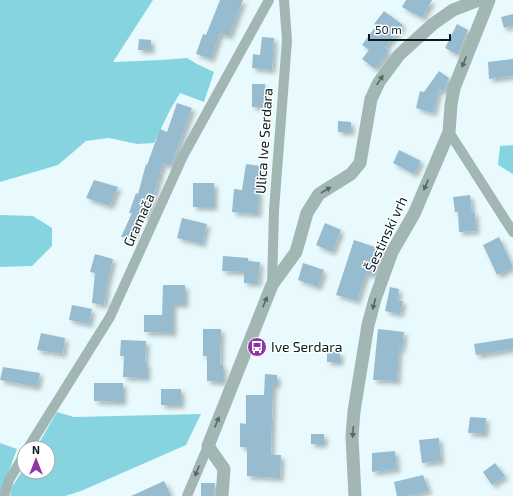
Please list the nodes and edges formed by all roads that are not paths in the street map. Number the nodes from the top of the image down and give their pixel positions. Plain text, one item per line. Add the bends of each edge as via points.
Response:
1 (269, 0) edge
2 (284, 0) edge
3 (479, 0) edge
4 (489, 0) edge
5 (449, 132) junction
6 (513, 232) edge
7 (272, 285) junction
8 (33, 440) edge
9 (208, 446) junction
10 (16, 468) edge
11 (4, 496) edge
12 (187, 496) edge
13 (222, 496) edge
14 (355, 496) edge

1 - 8 street, Gramača via 183,156 110,317
2 - 7 street, Ulica Ive Serdara via 287,40 274,210
7 -> 3 street, Ulica Ive Serdara via 296,252 307,212 319,194 351,174 360,163 370,99 387,70 399,55 433,24 453,10
4 -> 5 street, Šestinski vrh via 454,88
5 - 6 street
5 -> 14 street, Šestinski vrh via 414,214 392,252 368,325 354,411 352,444
9 -> 7 street, Ulica Ive Serdara
9 -> 12 street, Ulica Ive Serdara
9 - 13 street via 224,468
10 - 11 street

